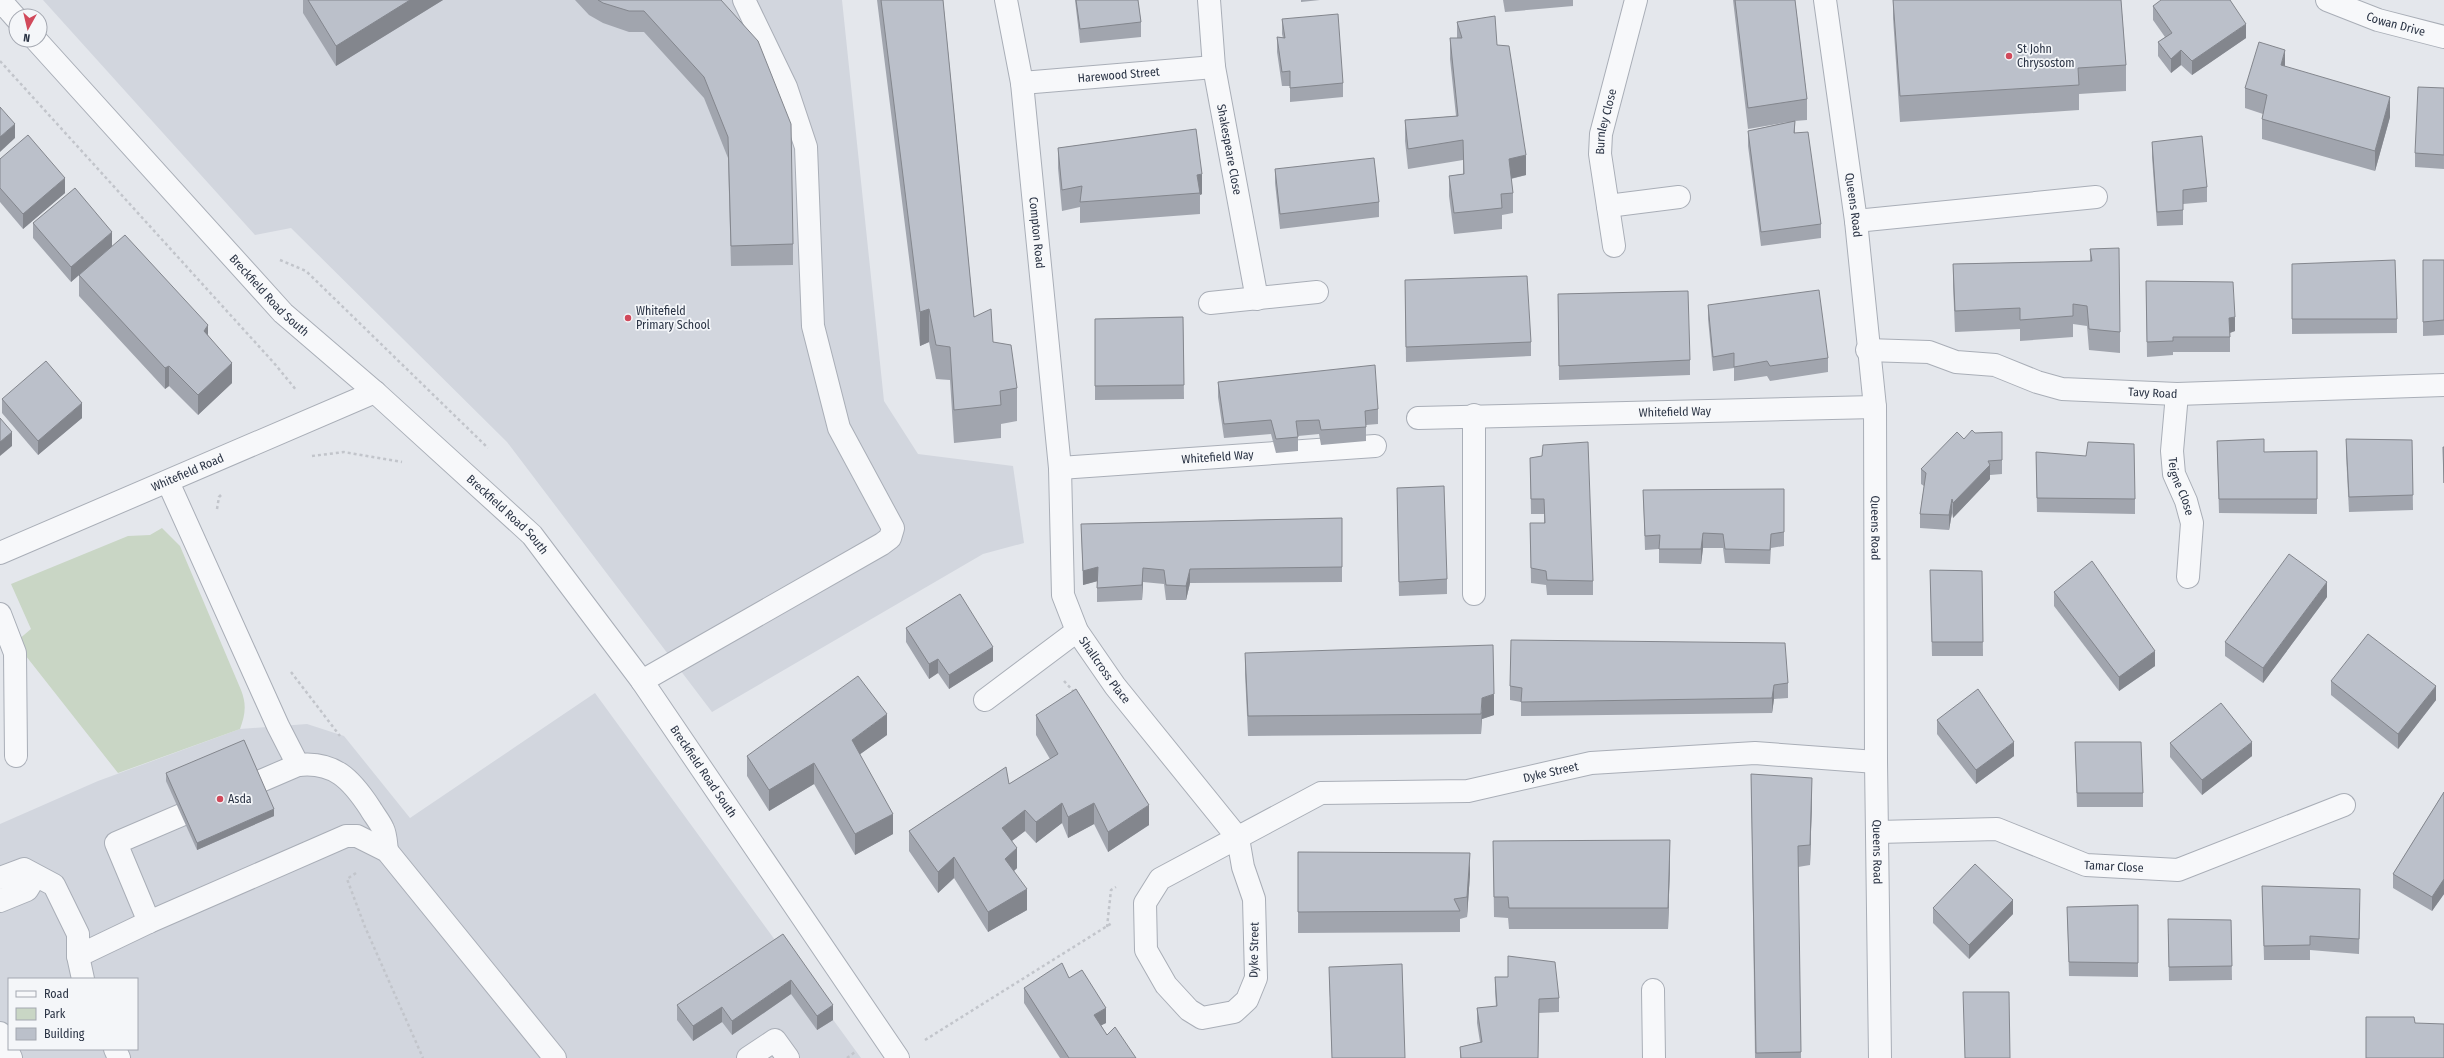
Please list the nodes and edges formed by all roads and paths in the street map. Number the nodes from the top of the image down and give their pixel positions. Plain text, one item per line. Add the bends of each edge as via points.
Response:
1 (0, 0) edge
2 (744, 0) edge
3 (1006, 0) edge
4 (1209, 0) edge
5 (1636, 0) edge
6 (1825, 0) edge
7 (2327, 0) edge
8 (8, 9) edge
9 (2444, 37) edge
10 (43, 48) edge
11 (0, 60) edge
12 (1214, 67) junction
13 (1022, 83) junction
14 (1679, 197) dead end
15 (2096, 197) dead end
16 (1608, 206) junction
17 (1856, 221) junction
18 (1614, 246) dead end
19 (1317, 292) dead end
20 (1257, 298) junction
21 (1210, 303) dead end
22 (1868, 350) junction
23 (2444, 386) edge
24 (375, 392) junction
25 (2177, 394) junction
26 (298, 395) dead end
27 (1875, 407) junction
28 (1474, 415) junction
29 (1418, 418) dead end
30 (1375, 446) dead end
31 (305, 457) dead end
32 (409, 466) dead end
33 (1060, 468) junction
34 (168, 482) junction
35 (226, 493) dead end
36 (219, 496) dead end
37 (0, 553) edge
38 (2188, 577) dead end
39 (1474, 594) dead end
40 (0, 614) edge
41 (1077, 631) junction
42 (1059, 676) dead end
43 (642, 681) junction
44 (1080, 699) edge
45 (985, 700) dead end
46 (16, 756) dead end
47 (1876, 762) junction
48 (298, 765) junction
49 (2344, 805) dead end
50 (1878, 832) junction
51 (1238, 838) junction
52 (387, 851) junction
53 (35, 877) junction
54 (0, 878) edge
55 (1118, 885) dead end
56 (0, 901) edge
57 (1145, 903) junction
58 (149, 922) junction
59 (1107, 927) junction
60 (78, 956) junction
61 (83, 978) edge
62 (1653, 990) dead end
63 (0, 1033) edge
64 (861, 1048) dead end
65 (11, 1058) edge
66 (555, 1058) edge
67 (748, 1058) edge
68 (788, 1058) edge
69 (847, 1058) edge
70 (898, 1058) edge
71 (1654, 1058) edge
72 (1880, 1058) edge

1 - 8 street
2 - 43 street via 786,87 806,147 813,326 838,428 893,528 890,538 877,548
3 - 13 street, Compton Road
4 - 12 street, Shakespeare Close
5 - 16 street, Burnley Close via 1601,134 1600,154
6 - 17 street, Queens Road
7 - 9 street, Cowan Drive via 2378,20
10 - 24 street, Breckfield Road South via 283,313
11 - 26 path via 274,362
12 - 13 street, Harewood Street
12 - 20 street, Shakespeare Close
13 - 33 street, Compton Road
14 - 16 street
15 - 17 street
16 - 18 street, Burnley Close
17 - 22 street, Queens Road
19 - 20 street
20 - 21 street
22 - 25 street, Tavy Road via 1929,352 1956,362 1994,365 2062,389
22 - 27 street, Queens Road
23 - 25 street, Tavy Road
24 - 34 street, Whitefield Road
24 - 43 street, Breckfield Road South via 532,534
25 - 38 street, Teigne Close via 2172,451 2174,474 2192,523
27 - 28 street, Whitefield Way
27 - 47 street, Queens Road
28 - 29 street, Whitefield Way
28 - 39 street
30 - 33 street, Whitefield Way
31 - 32 path via 344,452 403,462
33 - 41 street, Shallcross Place via 1063,595
34 - 37 street, Whitefield Road
34 - 48 street
35 - 36 path
40 - 46 street via 15,653
41 - 45 street
41 - 51 street, Shallcross Place via 1115,686
42 - 44 path
43 - 70 street, Breckfield Road South
47 - 50 street, Queens Road
47 - 51 street, Dyke Street via 1755,753 1591,763 1468,791 1321,793
48 - 52 street via 324,766 349,780 383,829
48 - 58 street via 116,843
49 - 50 street, Tamar Close via 2178,870 2086,865 1997,829
50 - 72 street, Queens Road
51 - 57 street, Dyke Street via 1160,879
51 - 57 street, Dyke Street via 1243,867 1254,899 1256,978 1247,1000 1234,1012 1202,1018 1189,1010 1166,985 1146,950
52 - 58 street via 357,836 346,836
52 - 66 street
53 - 54 street via 24,869
53 - 56 street via 27,890
53 - 60 street via 50,881 54,885 78,934
55 - 59 path via 1112,890
57 - 59 path
58 - 60 street
59 - 70 path
60 - 61 street
62 - 71 street
63 - 65 street
64 - 69 path
67 - 68 street via 775,1040

